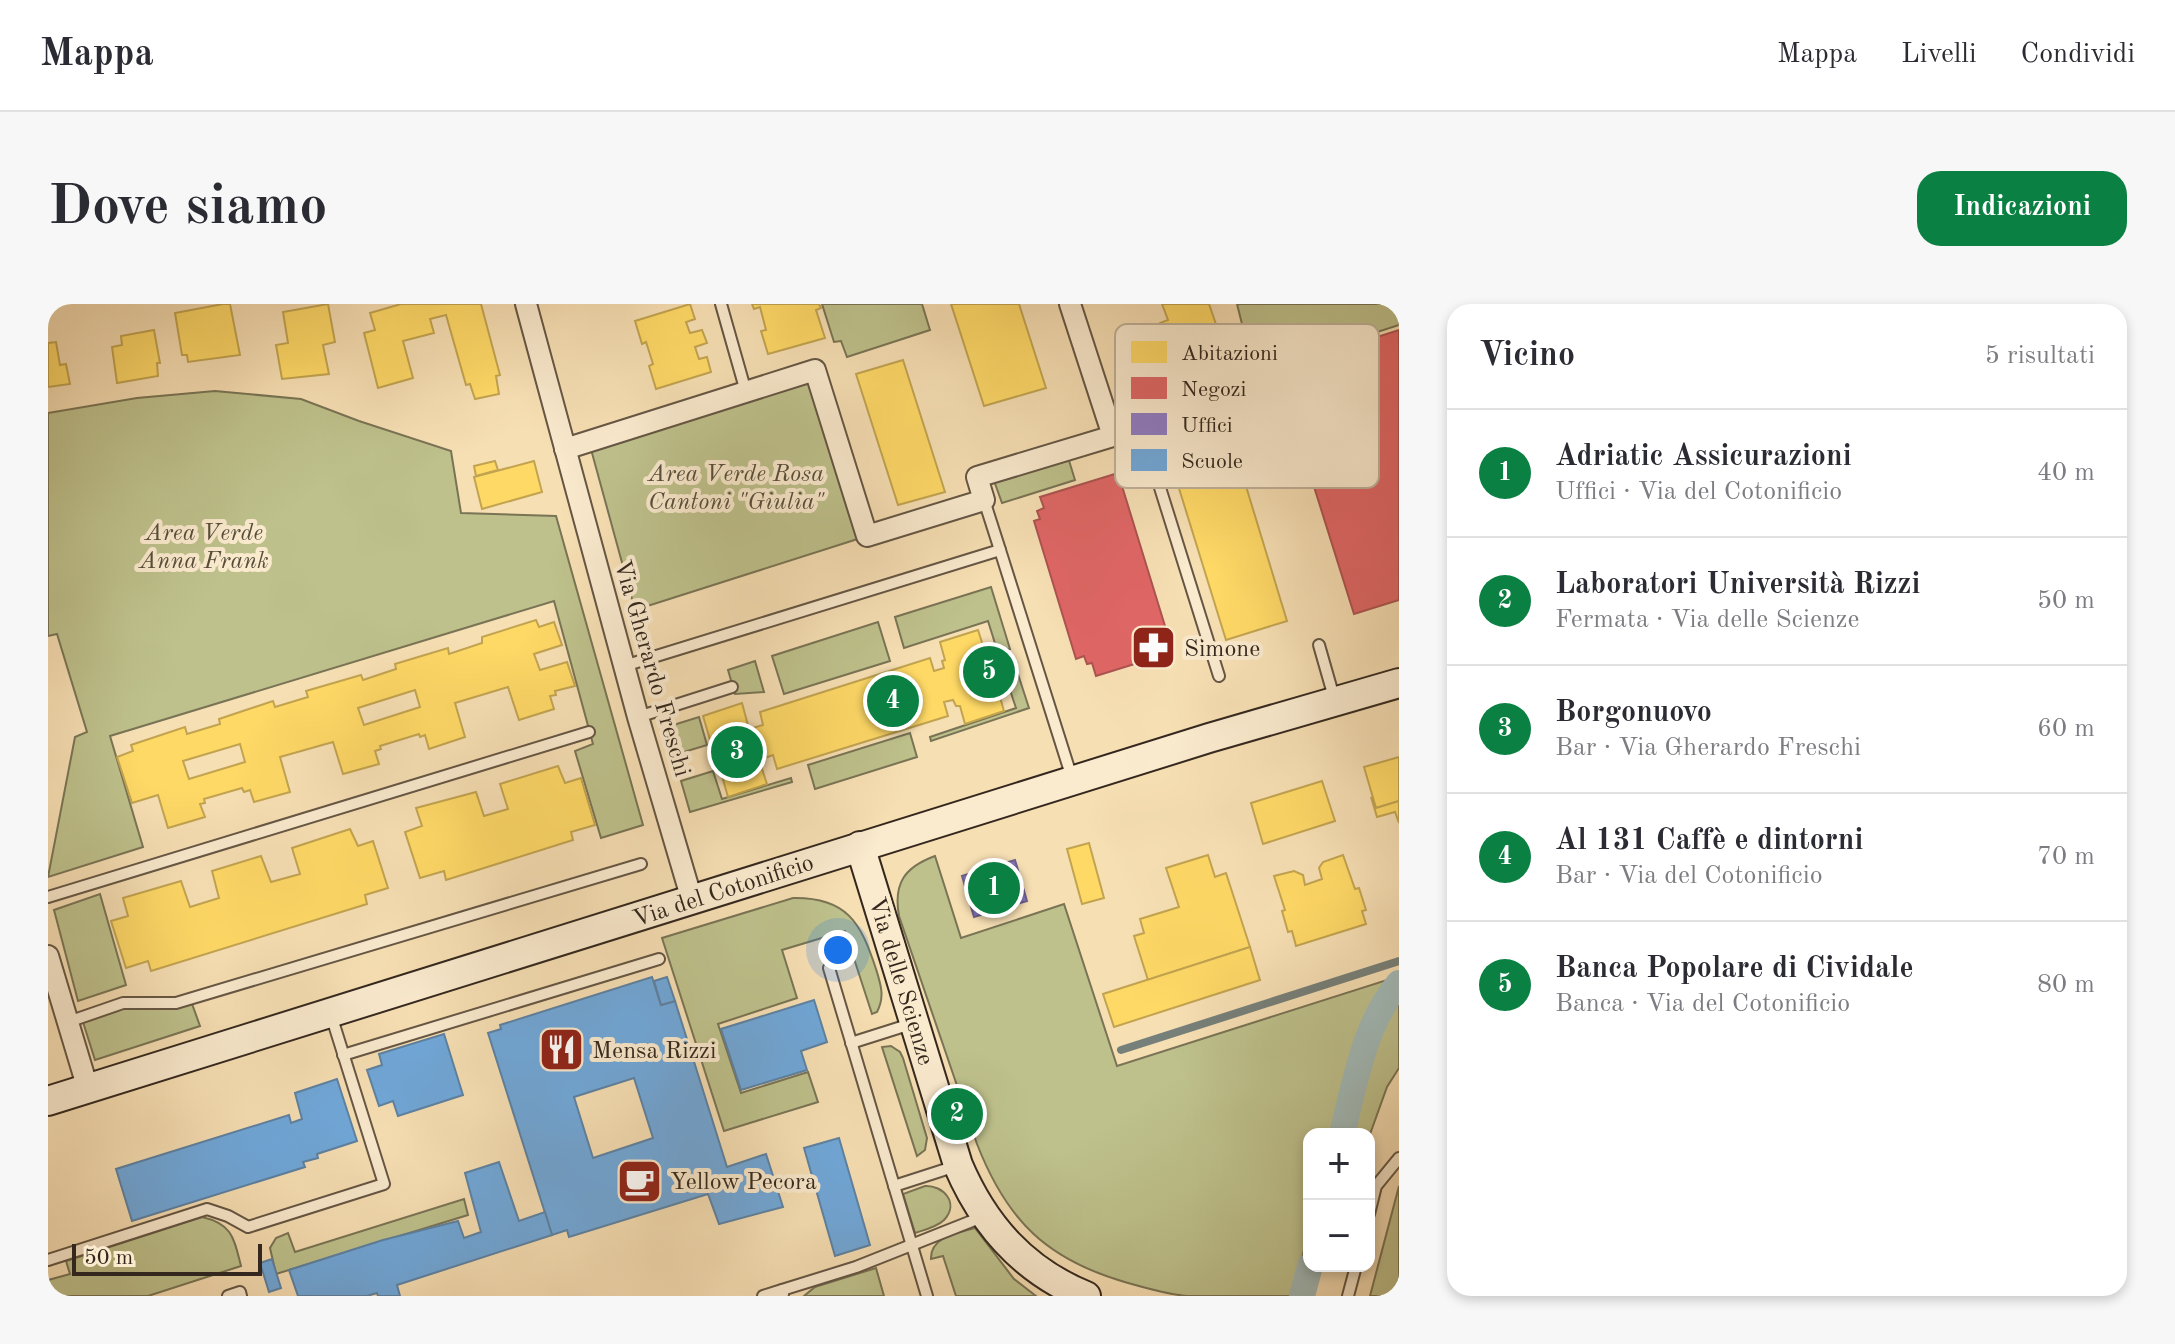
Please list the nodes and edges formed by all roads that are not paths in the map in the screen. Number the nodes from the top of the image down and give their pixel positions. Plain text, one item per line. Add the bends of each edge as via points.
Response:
1 (526, 304) edge
2 (721, 304) edge
3 (1070, 304) edge
4 (746, 392) junction
5 (1113, 436) joint
6 (565, 449) junction
7 (1160, 488) edge
8 (984, 500) junction
9 (1000, 550) junction
10 (1319, 645) dead end
11 (624, 666) junction
12 (1219, 676) dead end
13 (1399, 683) edge
14 (732, 687) dead end
15 (1336, 702) junction
16 (638, 717) junction
17 (589, 732) dead end
18 (1073, 780) junction
19 (860, 846) junction
20 (641, 864) dead end
21 (48, 897) edge
22 (692, 900) junction
23 (48, 956) edge
24 (659, 959) dead end
25 (829, 968) dead end
26 (330, 1013) junction
27 (915, 1023) junction
28 (58, 1024) edge
29 (851, 1043) junction
30 (343, 1055) junction
31 (88, 1089) junction
32 (48, 1101) edge
33 (1399, 1158) edge
34 (958, 1165) junction
35 (894, 1186) junction
36 (1372, 1200) edge
37 (984, 1216) junction
38 (912, 1246) junction
39 (48, 1260) edge
40 (1354, 1272) edge
41 (783, 1293) edge
42 (228, 1296) edge
43 (241, 1296) edge
44 (763, 1296) edge
45 (927, 1296) edge
46 (1086, 1296) edge
47 (1348, 1296) edge

1 - 6 street, Via Gherardo Freschi
2 - 4 lane
3 - 5 street
4 - 6 street
4 - 8 street via 815,370 867,536
5 - 8 street via 977,477
6 - 11 street, Via Gherardo Freschi
7 - 12 lane
8 - 9 lane
9 - 11 lane
9 - 18 lane
10 - 15 lane
11 - 16 street, Via Gherardo Freschi
13 - 15 main road, Via del Cotonificio
14 - 16 lane
15 - 18 main road, Via del Cotonificio
16 - 22 street, Via Gherardo Freschi
17 - 21 lane
18 - 19 main road, Via del Cotonificio
19 - 22 main road, Via del Cotonificio
19 - 27 main road, Via delle Scienze
20 - 28 lane via 176,1003 123,1003
22 - 26 main road, Via del Cotonificio
23 - 28 street
24 - 30 lane
25 - 29 lane
26 - 30 lane
26 - 31 main road, Via del Cotonificio
27 - 29 lane
27 - 34 main road, Via delle Scienze
28 - 31 street
29 - 35 lane
30 - 39 lane via 384,1184 248,1227 207,1209
31 - 32 main road, Via del Cotonificio
33 - 36 lane via 1376,1186
34 - 35 lane
34 - 37 main road, Via delle Scienze
35 - 38 lane
37 - 38 lane
37 - 46 main road, Via delle Scienze via 1029,1262
38 - 41 lane
38 - 45 lane
40 - 47 lane
41 - 44 lane
42 - 43 lane

